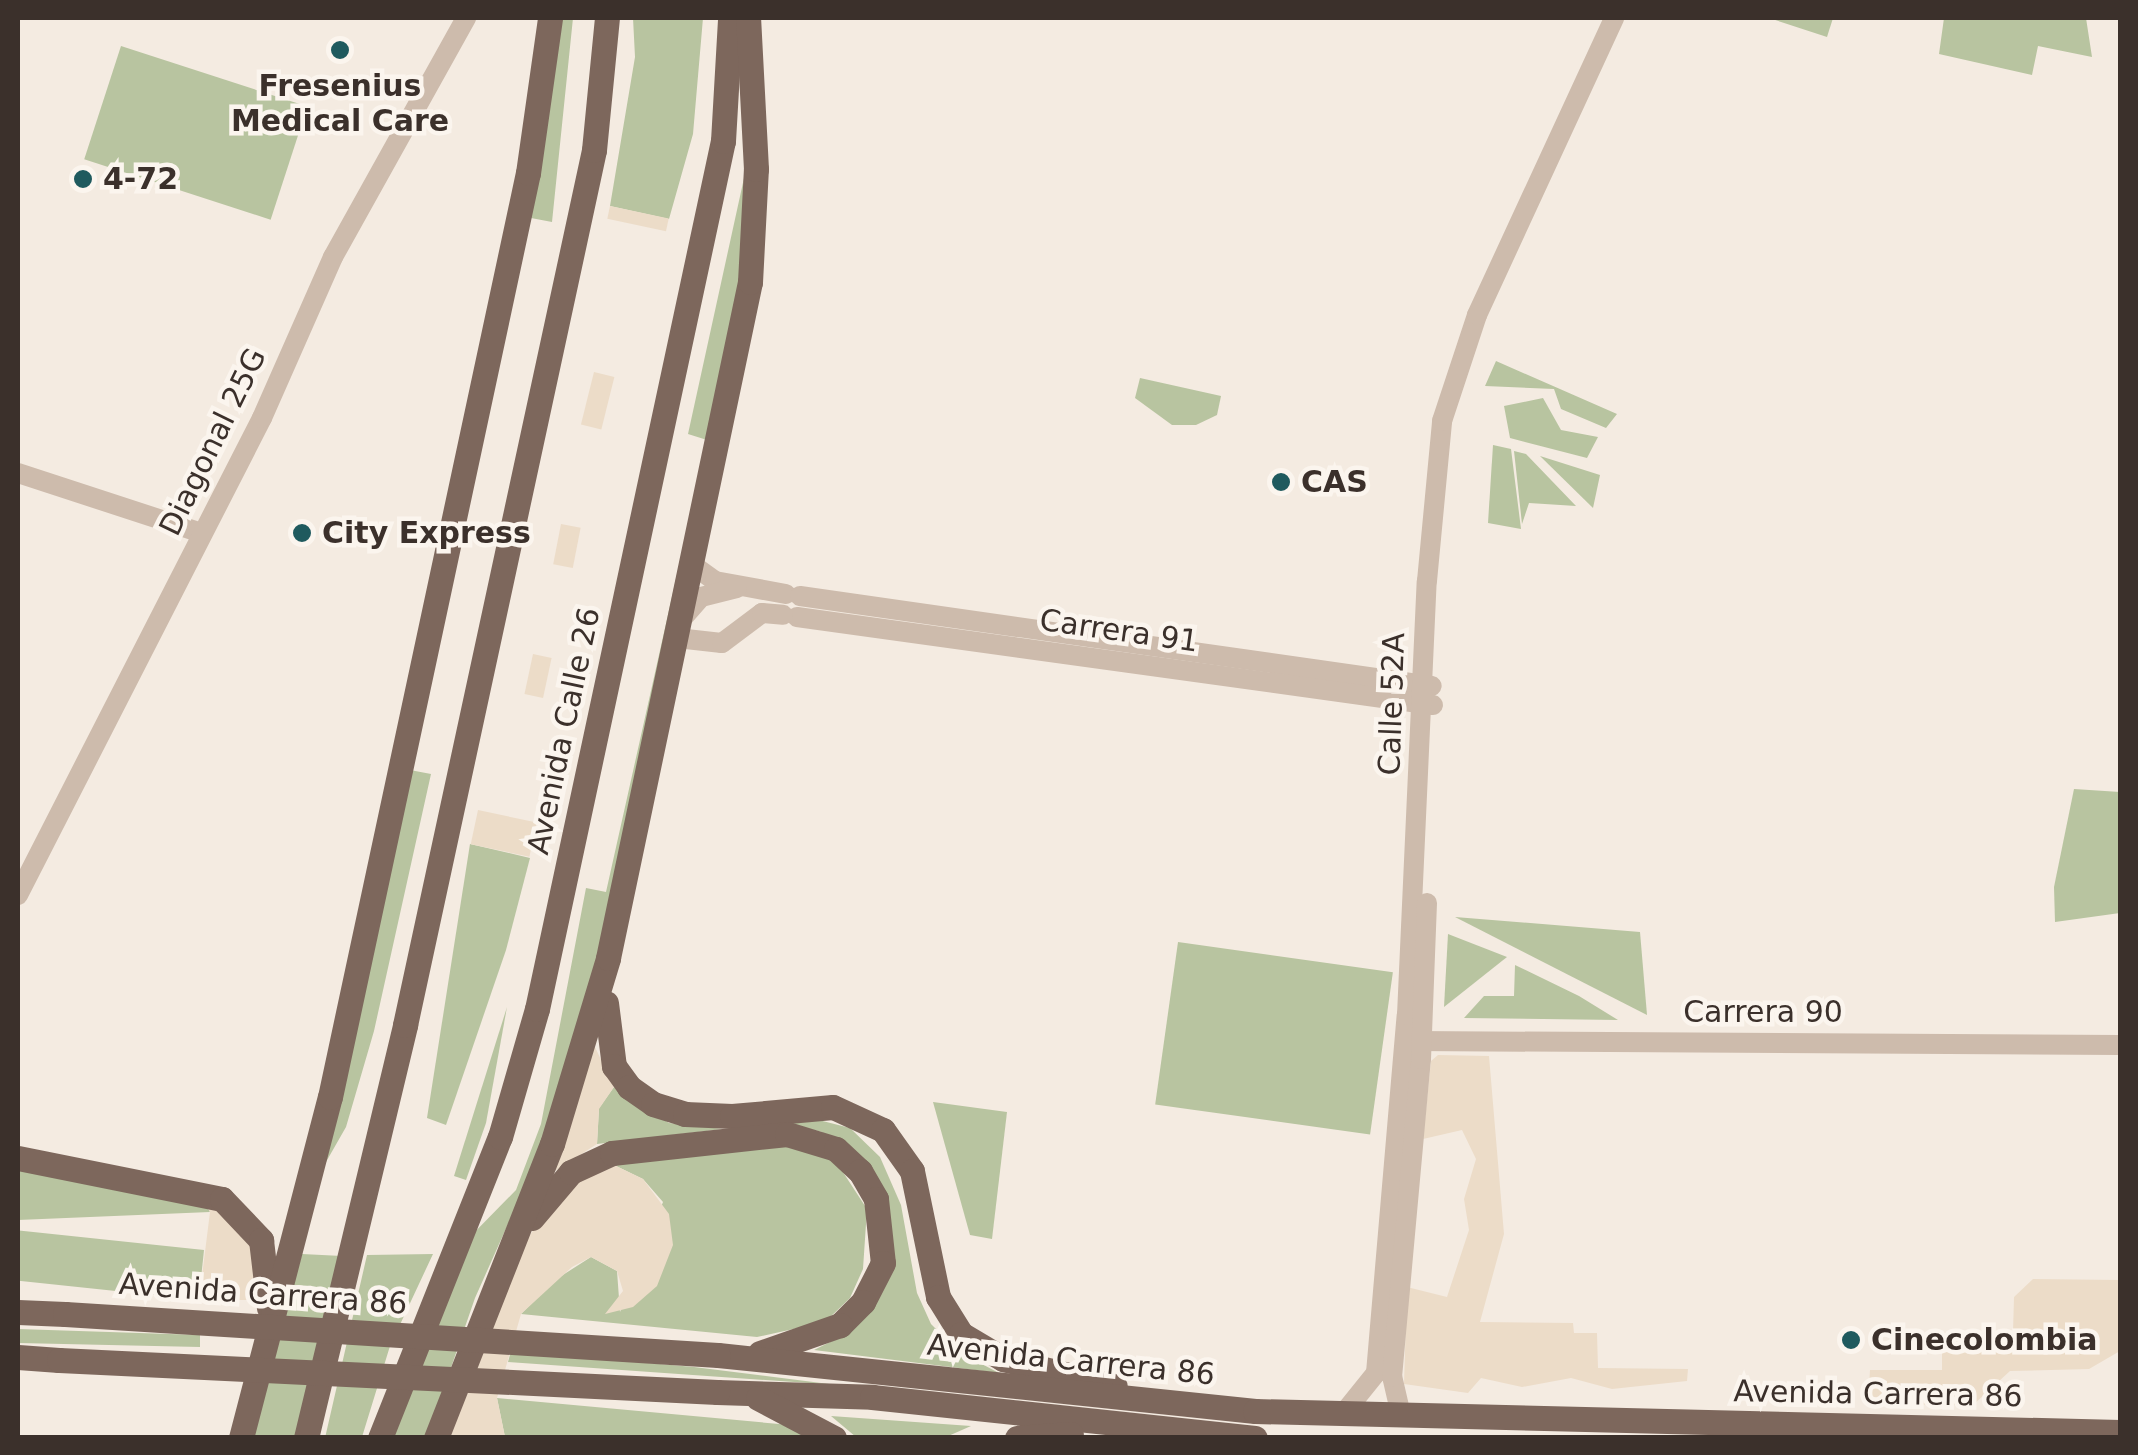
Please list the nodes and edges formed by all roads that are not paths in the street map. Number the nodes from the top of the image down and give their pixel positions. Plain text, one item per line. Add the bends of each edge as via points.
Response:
1 (466, 18) edge
2 (550, 18) edge
3 (607, 18) edge
4 (730, 18) edge
5 (748, 18) edge
6 (1614, 18) edge
7 (1623, 18) edge
8 (18, 473) edge
9 (202, 533) junction
10 (693, 565) junction
11 (740, 587) junction
12 (784, 593) junction
13 (780, 615) junction
14 (679, 629) junction
15 (1428, 695) junction
16 (18, 895) edge
17 (608, 958) junction
18 (1413, 1040) junction
19 (2120, 1045) edge
20 (18, 1158) edge
21 (489, 1291) junction
22 (18, 1312) edge
23 (266, 1348) junction
24 (728, 1356) junction
25 (18, 1357) edge
26 (749, 1394) junction
27 (1198, 1407) junction
28 (1342, 1414) junction
29 (1401, 1415) junction
30 (1139, 1430) junction
31 (439, 1431) edge
32 (2120, 1432) edge
33 (242, 1438) edge
34 (306, 1438) edge
35 (380, 1438) edge
36 (834, 1438) edge
37 (1017, 1438) edge
38 (1255, 1438) edge

1 - 9 street, Diagonal 25G via 334,257
2 - 23 main road via 528,173 312,1178
3 - 34 main road via 594,150 404,1026
4 - 35 main road, Avenida Calle 26 via 724,141 537,1009 500,1137
5 - 10 main road via 756,228 738,356
6 - 15 street, Calle 52A via 1478,315 1442,420
7 - 15 street, Calle 52A via 1458,396 1444,466
8 - 9 street
9 - 16 street, Diagonal 25G
10 - 11 street, Carrera 91 via 710,579
10 - 14 main road
11 - 12 street, Carrera 91
11 - 14 street, Carrera 91 via 701,597
12 - 13 street
12 - 15 street, Carrera 91
13 - 14 street via 722,643
13 - 15 street, Carrera 91
14 - 17 main road
15 - 18 street, Calle 52A
17 - 21 main road via 552,1144
17 - 27 main road via 610,1054 639,1096 685,1114 832,1107 861,1116 905,1156 938,1297 971,1343 1003,1359
18 - 19 street, Carrera 90
18 - 28 street, Calle 52A via 1376,1373
18 - 29 street, Calle 52A via 1392,1377
20 - 23 main road via 195,1189 238,1211 260,1240 268,1266
21 - 24 main road via 548,1193 584,1164 650,1148 787,1134 836,1148 860,1171 882,1219 883,1263 863,1302 840,1324
21 - 31 main road
22 - 24 main road, Avenida Carrera 86, bridge
23 - 33 main road
24 - 27 main road, Avenida Carrera 86
25 - 26 main road, Avenida Carrera 86, bridge
26 - 30 main road, Avenida Carrera 86 via 872,1397
26 - 36 main road
27 - 28 main road, Avenida Carrera 86
28 - 29 main road, Avenida Carrera 86
29 - 32 main road, Avenida Carrera 86
30 - 37 main road
30 - 38 main road, Avenida Carrera 86

